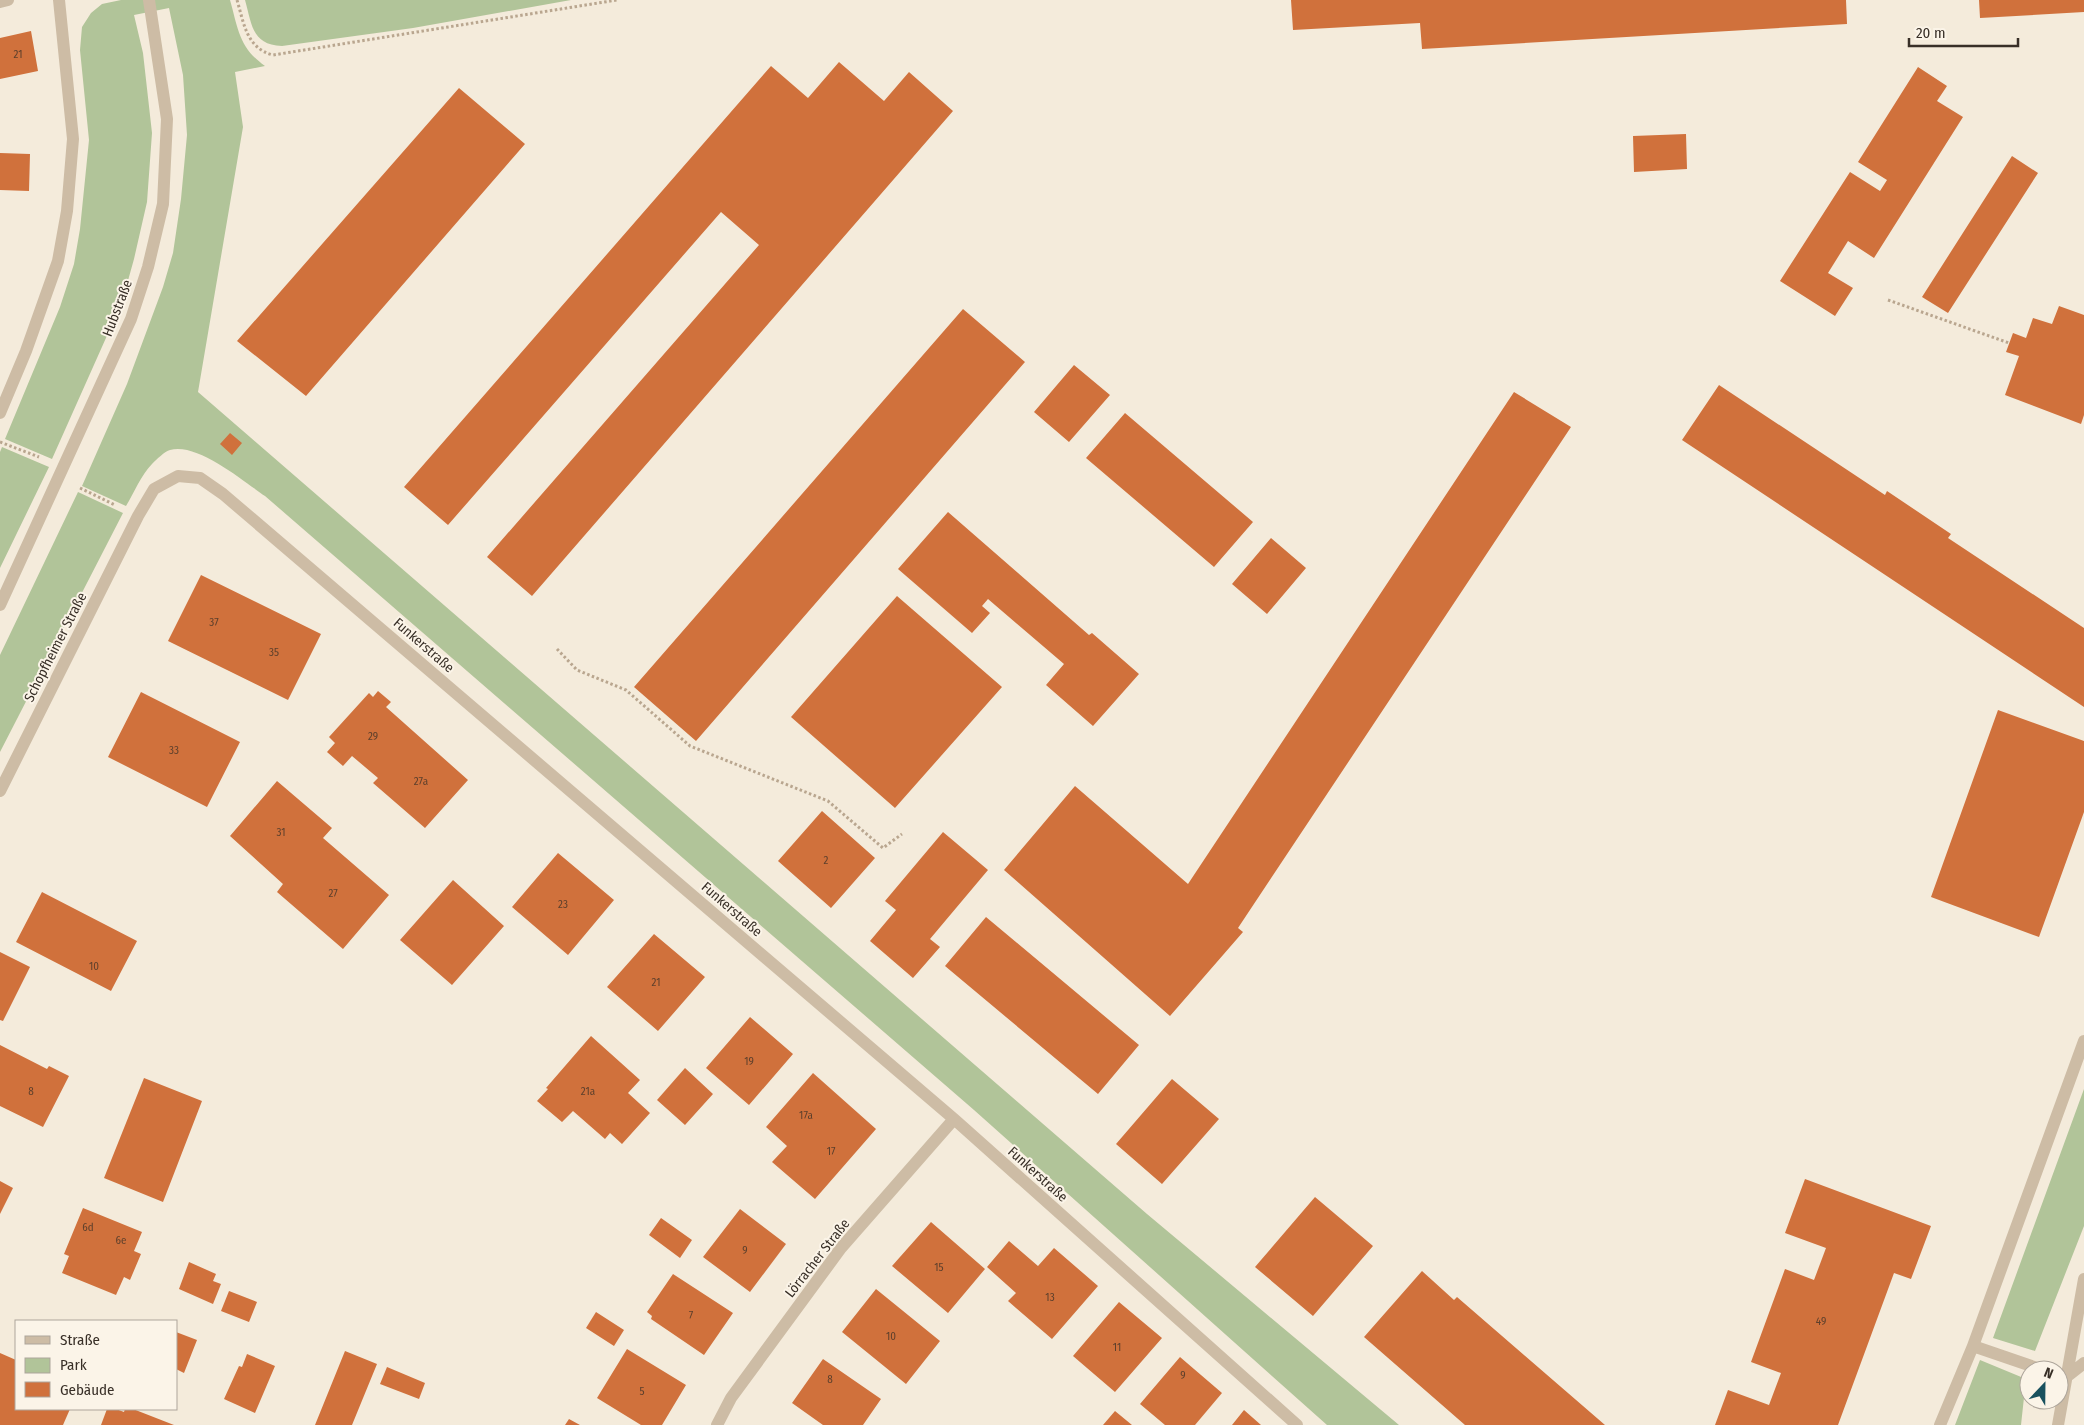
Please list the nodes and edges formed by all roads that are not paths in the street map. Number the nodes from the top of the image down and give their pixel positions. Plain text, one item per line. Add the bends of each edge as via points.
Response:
1 (8, 0) edge
2 (59, 0) edge
3 (149, 0) edge
4 (0, 2) edge
5 (0, 413) edge
6 (138, 516) joint
7 (0, 605) edge
8 (0, 791) edge
9 (2084, 1041) edge
10 (954, 1120) junction
11 (2084, 1279) edge
12 (1973, 1346) junction
13 (2066, 1360) edge
14 (2019, 1362) edge
15 (2084, 1364) edge
16 (2069, 1373) edge
17 (2059, 1410) edge
18 (717, 1425) edge
19 (1297, 1425) edge
20 (1940, 1425) edge
21 (2058, 1425) edge

1 - 4 street
2 - 5 street via 73,139 67,211 58,261
3 - 7 street, Hubstraße via 167,119 163,204 148,267 131,319
6 - 8 street, Schopfheimer Straße
6 - 10 street, Funkerstraße via 154,489 178,476 200,478 223,494
9 - 12 street
10 - 18 street, Lörracher Straße via 841,1248 731,1398
10 - 19 street, Funkerstraße
11 - 13 street
12 - 14 street
12 - 20 street
15 - 16 street
17 - 21 street

